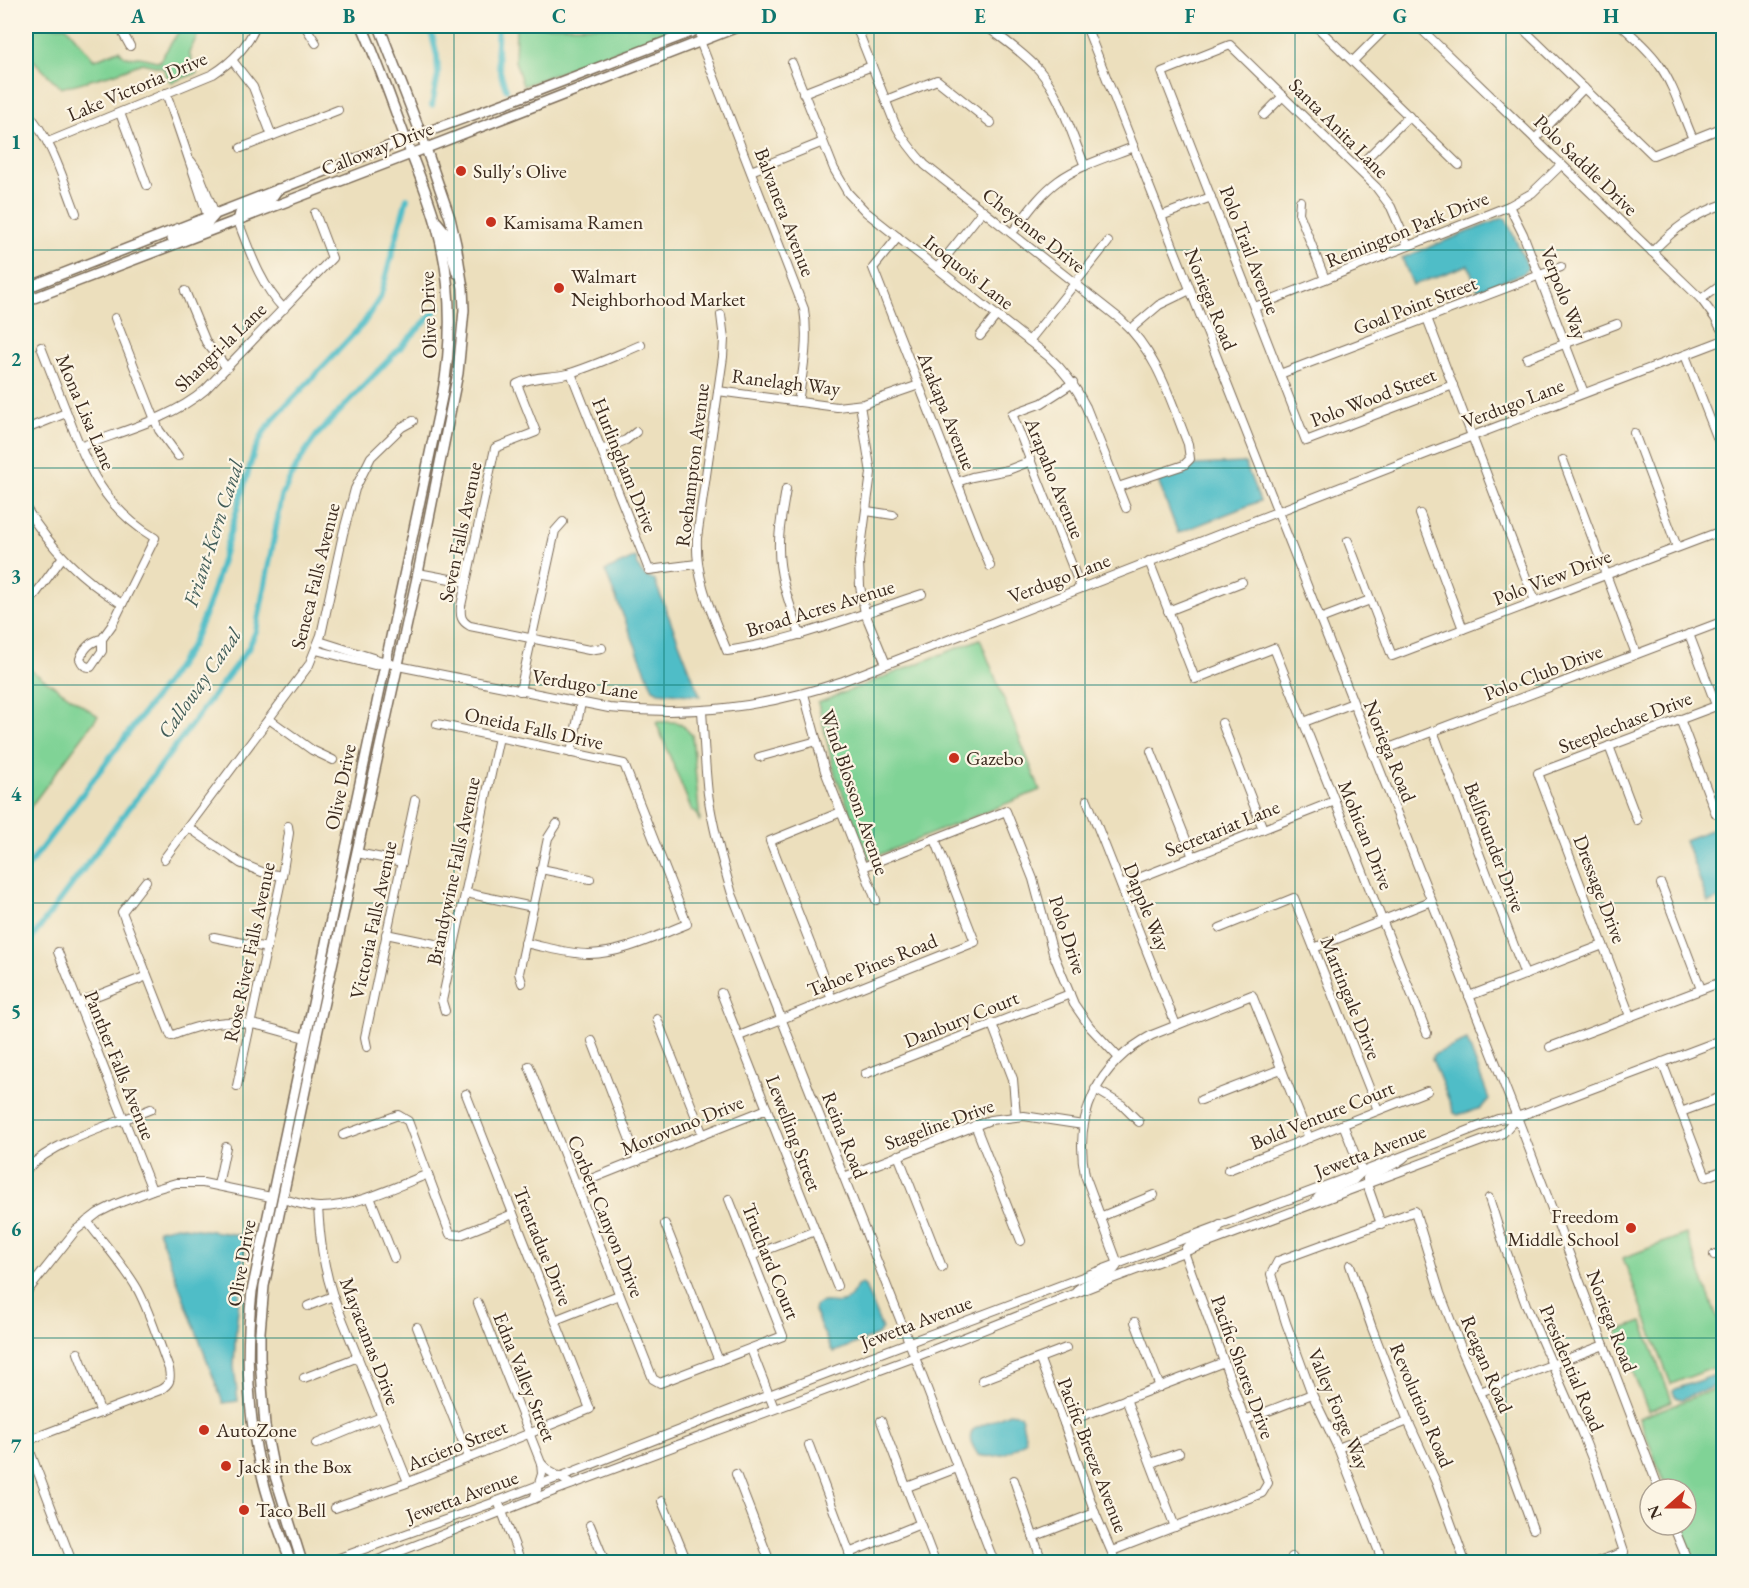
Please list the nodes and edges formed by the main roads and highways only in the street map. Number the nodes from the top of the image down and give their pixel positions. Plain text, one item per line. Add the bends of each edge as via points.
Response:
1 (362, 26) edge
2 (379, 26) edge
3 (707, 26) edge
4 (740, 26) edge
5 (604, 65) junction
6 (608, 76) junction
7 (421, 134) junction
8 (405, 140) junction
9 (426, 149) junction
10 (411, 154) junction
11 (278, 189) junction
12 (211, 216) junction
13 (435, 220) junction
14 (238, 221) junction
15 (162, 249) junction
16 (461, 278) junction
17 (26, 288) edge
18 (26, 301) edge
19 (416, 521) junction
20 (418, 573) junction
21 (354, 809) junction
22 (357, 853) junction
23 (305, 1038) junction
24 (306, 1085) junction
25 (281, 1151) junction
26 (271, 1197) junction
27 (282, 1199) junction
28 (272, 1243) junction
29 (252, 1294) junction
30 (260, 1342) junction
31 (255, 1441) junction
32 (280, 1495) junction
33 (291, 1563) edge
34 (302, 1563) edge

1 - 8 main road, Olive Drive
2 - 7 main road, Olive Drive
3 - 5 main road, Calloway Drive
4 - 6 main road, Calloway Drive
5 - 6 main road
5 - 7 main road, Calloway Drive
6 - 9 main road, Calloway Drive
7 - 8 main road, Calloway Drive
7 - 9 main road, Olive Drive
8 - 10 main road, Olive Drive
8 - 11 main road, Calloway Drive
9 - 10 main road, Calloway Drive
9 - 16 main road, Olive Drive via 450,219
10 - 13 main road, Olive Drive
10 - 14 main road, Calloway Drive
11 - 12 main road, Calloway Drive
11 - 14 main road via 272,199 240,213
12 - 15 main road via 207,224 170,240
12 - 17 main road, Calloway Drive
13 - 16 main road via 446,233
13 - 19 main road, Olive Drive via 449,293 450,334 446,378
14 - 15 main road, Calloway Drive
15 - 18 main road, Calloway Drive
16 - 20 main road, Olive Drive via 464,310 458,373
19 - 20 main road via 413,564
19 - 21 main road, Olive Drive
20 - 22 main road, Olive Drive
21 - 22 main road via 358,816 353,846
21 - 23 main road, Olive Drive
22 - 24 main road, Olive Drive
23 - 24 main road via 309,1051
23 - 25 main road, Olive Drive
24 - 27 main road, Olive Drive
25 - 26 main road, Olive Drive
25 - 27 main road via 278,1191
26 - 28 main road
26 - 29 main road, Olive Drive
27 - 28 main road, Olive Drive
28 - 30 main road, Olive Drive
29 - 30 main road via 254,1336
29 - 31 main road, Olive Drive via 248,1380
30 - 32 main road, Olive Drive via 265,1426
31 - 32 main road via 260,1444
31 - 33 main road, Olive Drive via 270,1506
32 - 34 main road, Olive Drive

